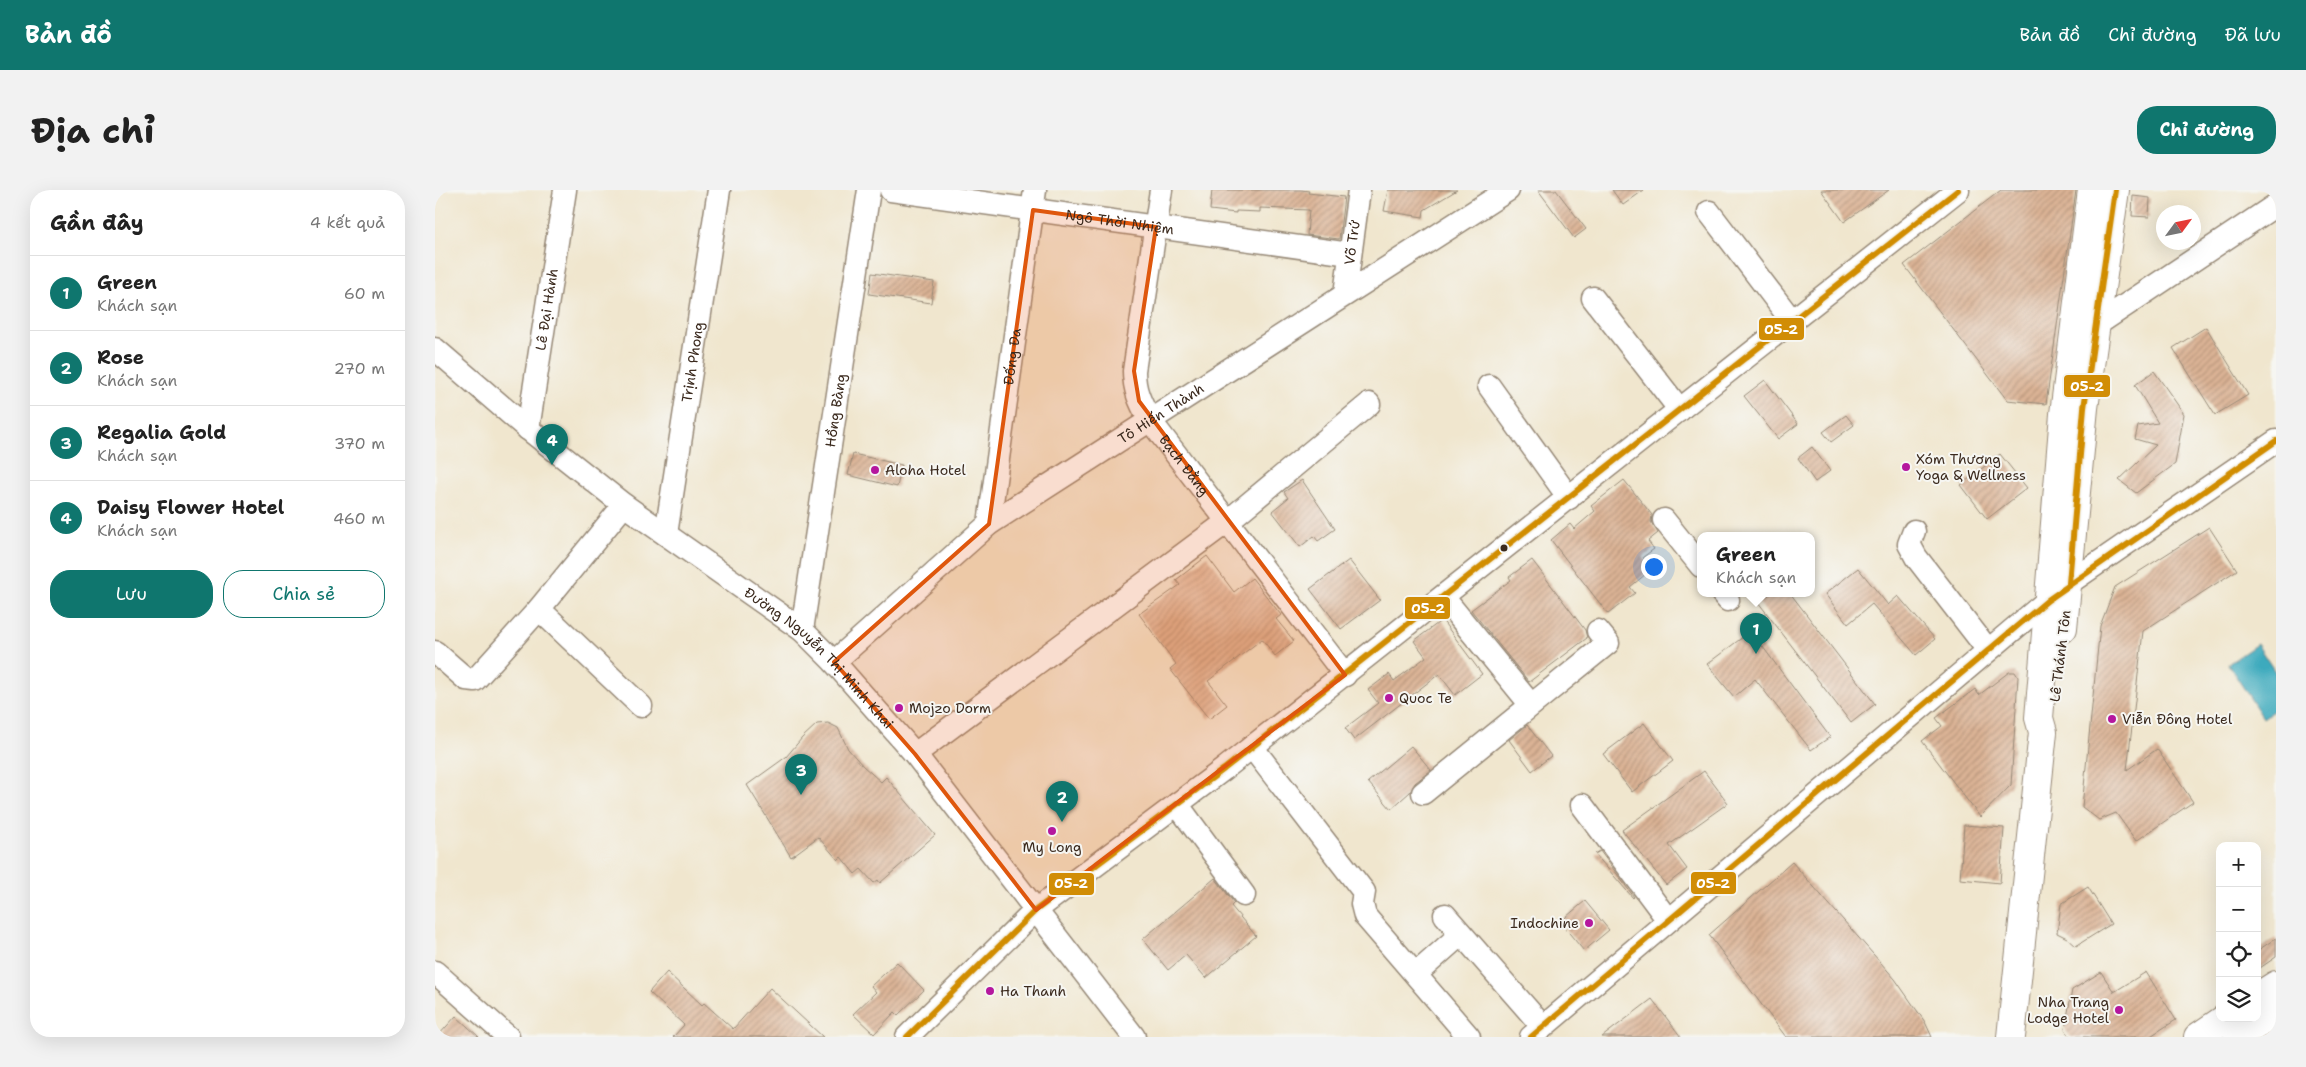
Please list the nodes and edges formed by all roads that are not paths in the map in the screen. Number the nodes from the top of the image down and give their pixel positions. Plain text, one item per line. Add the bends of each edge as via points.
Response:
1 (565, 190) edge
2 (719, 190) edge
3 (869, 190) edge
4 (891, 190) edge
5 (1161, 190) edge
6 (1359, 190) edge
7 (1508, 190) edge
8 (1958, 190) edge
9 (2092, 190) edge
10 (2115, 190) edge
11 (1034, 200) edge
12 (2276, 205) edge
13 (1709, 212) dead end
14 (1156, 227) junction
15 (1350, 254) junction
16 (1345, 294) junction
17 (1593, 298) dead end
18 (1792, 321) junction
19 (2085, 324) junction
20 (435, 349) edge
21 (1489, 386) dead end
22 (1369, 404) dead end
23 (1680, 410) junction
24 (2074, 412) junction
25 (1149, 419) junction
26 (528, 429) junction
27 (2276, 441) edge
28 (1569, 498) junction
29 (624, 504) junction
30 (1228, 520) junction
31 (1664, 520) dead end
32 (989, 524) junction
33 (1915, 531) dead end
34 (666, 534) junction
35 (1697, 561) edge
36 (2069, 583) junction
37 (1443, 597) junction
38 (2048, 600) junction
39 (539, 608) junction
40 (802, 630) junction
41 (1598, 631) dead end
42 (1988, 650) junction
43 (435, 652) edge
44 (834, 662) junction
45 (1345, 674) junction
46 (1531, 705) junction
47 (641, 706) dead end
48 (2043, 732) junction
49 (1252, 747) junction
50 (915, 754) junction
51 (1423, 793) dead end
52 (1177, 804) junction
53 (1582, 805) dead end
54 (1244, 895) dead end
55 (1036, 910) junction
56 (1445, 915) dead end
57 (1669, 920) junction
58 (1461, 934) junction
59 (435, 972) edge
60 (1416, 974) junction
61 (2276, 985) edge
62 (2261, 994) edge
63 (2276, 1012) edge
64 (2220, 1022) edge
65 (1537, 1032) edge
66 (508, 1037) edge
67 (907, 1037) edge
68 (1134, 1037) edge
69 (1469, 1037) edge
70 (2011, 1037) edge
71 (2198, 1037) edge
72 (2238, 1037) edge

1 - 26 street, Lê Đại Hành
2 - 34 street, Trịnh Phong
3 - 40 street, Hồng Bàng
4 - 11 street, Ngô Thời Nhiệm
5 - 14 street, Bạch Đằng
6 - 15 street, Võ Trứ
7 - 16 street, Tô Hiến Thành
8 - 18 street
9 - 19 main road, Lê Thánh Tôn
10 - 19 main road, Lê Thánh Tôn
11 - 14 street, Ngô Thời Nhiệm
11 - 32 street, Đống Đa
12 - 19 street
13 - 18 street
14 - 15 street, Ngô Thời Nhiệm
14 - 25 street, Bạch Đằng via 1134,371 1134,386
15 - 16 street, Võ Trứ
16 - 25 street, Tô Hiến Thành
17 - 23 street
18 - 23 street
19 - 24 main road, Lê Thánh Tôn
20 - 26 street, Đường Nguyễn Thị Minh Khai
21 - 28 street
22 - 30 street
23 - 28 street
24 - 36 main road, Lê Thánh Tôn
24 - 38 main road, Lê Thánh Tôn
25 - 30 street, Bạch Đằng
25 - 32 street, Tô Hiến Thành
26 - 29 street, Đường Nguyễn Thị Minh Khai
27 - 36 street
28 - 37 street
29 - 34 street, Đường Nguyễn Thị Minh Khai
29 - 39 street
30 - 45 street, Bạch Đằng
30 - 50 street
31 - 35 street
32 - 44 street, Tô Hiến Thành
33 - 42 street via 1909,544 1916,557
34 - 40 street, Đường Nguyễn Thị Minh Khai
36 - 38 main road
36 - 48 main road, Lê Thánh Tôn via 2052,720
37 - 45 street
37 - 46 street
38 - 42 street
38 - 48 main road, Lê Thánh Tôn via 2039,718
39 - 43 street via 475,680 466,679
39 - 47 street
40 - 44 street, Đường Nguyễn Thị Minh Khai
41 - 46 street via 1608,643
42 - 57 street
44 - 50 street, Đường Nguyễn Thị Minh Khai
45 - 49 street
46 - 51 street
48 - 70 main road, Lê Thánh Tôn
49 - 52 street
49 - 60 street via 1364,892 1361,904 1365,916
50 - 55 street, Đường Nguyễn Thị Minh Khai
52 - 54 street
52 - 55 street
53 - 57 street
55 - 67 street
55 - 68 street, Đường Nguyễn Thị Minh Khai
56 - 58 street
57 - 65 street
58 - 60 street
58 - 65 street
59 - 66 street
60 - 69 street
61 - 62 main road
63 - 72 main road
64 - 71 main road

